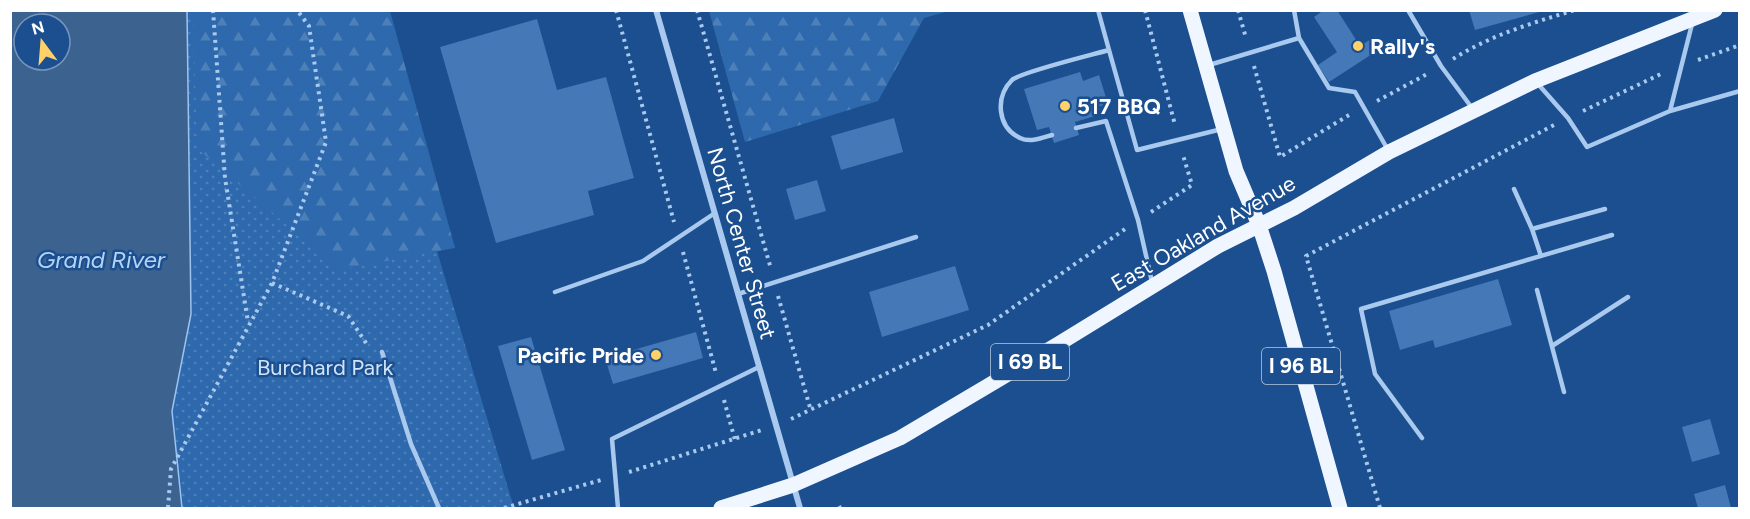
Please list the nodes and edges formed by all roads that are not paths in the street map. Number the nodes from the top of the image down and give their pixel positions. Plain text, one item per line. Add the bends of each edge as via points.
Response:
1 (656, 10) edge
2 (1098, 10) edge
3 (1191, 10) edge
4 (1294, 10) edge
5 (1407, 10) edge
6 (1716, 10) edge
7 (1694, 19) junction
8 (1299, 38) junction
9 (1109, 51) junction
10 (1207, 66) junction
11 (1535, 81) junction
12 (1740, 91) edge
13 (1474, 110) junction
14 (1670, 111) junction
15 (1076, 128) dead end
16 (1224, 129) junction
17 (1052, 135) dead end
18 (1389, 152) junction
19 (1514, 189) dead end
20 (1605, 209) dead end
21 (714, 213) junction
22 (1259, 225) junction
23 (1532, 229) junction
24 (1612, 235) dead end
25 (916, 237) dead end
26 (1541, 256) junction
27 (1153, 286) junction
28 (1537, 290) dead end
29 (555, 292) dead end
30 (738, 294) junction
31 (1628, 297) dead end
32 (1552, 346) junction
33 (382, 352) road end
34 (759, 367) junction
35 (1564, 392) dead end
36 (1422, 438) dead end
37 (793, 485) junction
38 (438, 508) edge
39 (618, 508) edge
40 (721, 508) edge
41 (800, 508) edge
42 (1340, 508) edge

1 - 21 street, North Center Street
2 - 9 lane
3 - 10 main road, I 96 BL
4 - 8 lane
5 - 13 lane
6 - 7 main road, East Oakland Avenue / I 69 BL
7 - 11 main road, East Oakland Avenue / I 69 BL
7 - 14 lane
8 - 10 lane
8 - 18 lane via 1329,88 1356,92
9 - 16 lane via 1137,150
9 - 17 lane via 1013,78 1000,96 1001,115 1010,131 1022,139
10 - 16 main road, I 96 BL
11 - 13 main road, East Oakland Avenue / I 69 BL
11 - 14 lane via 1568,118 1587,147
12 - 14 lane
13 - 18 main road, East Oakland Avenue / I 69 BL
15 - 27 lane via 1106,121 1138,220
16 - 22 main road, I 96 BL via 1236,171
18 - 22 main road, East Oakland Avenue / I 69 BL
19 - 23 lane
20 - 23 lane
21 - 29 lane via 643,261
21 - 30 street, North Center Street
22 - 27 main road, East Oakland Avenue / I 69 BL
22 - 42 main road, I 96 BL
23 - 26 lane
24 - 26 lane
25 - 30 lane
26 - 36 lane via 1361,309 1375,374
27 - 37 main road, East Oakland Avenue / I 69 BL via 900,438
28 - 32 lane
30 - 34 street, North Center Street
31 - 32 lane
32 - 35 lane
33 - 38 lane via 411,444
34 - 37 street, North Center Street
34 - 39 lane via 612,439
37 - 40 main road, East Oakland Avenue / I 69 BL
37 - 41 street, North Center Street

